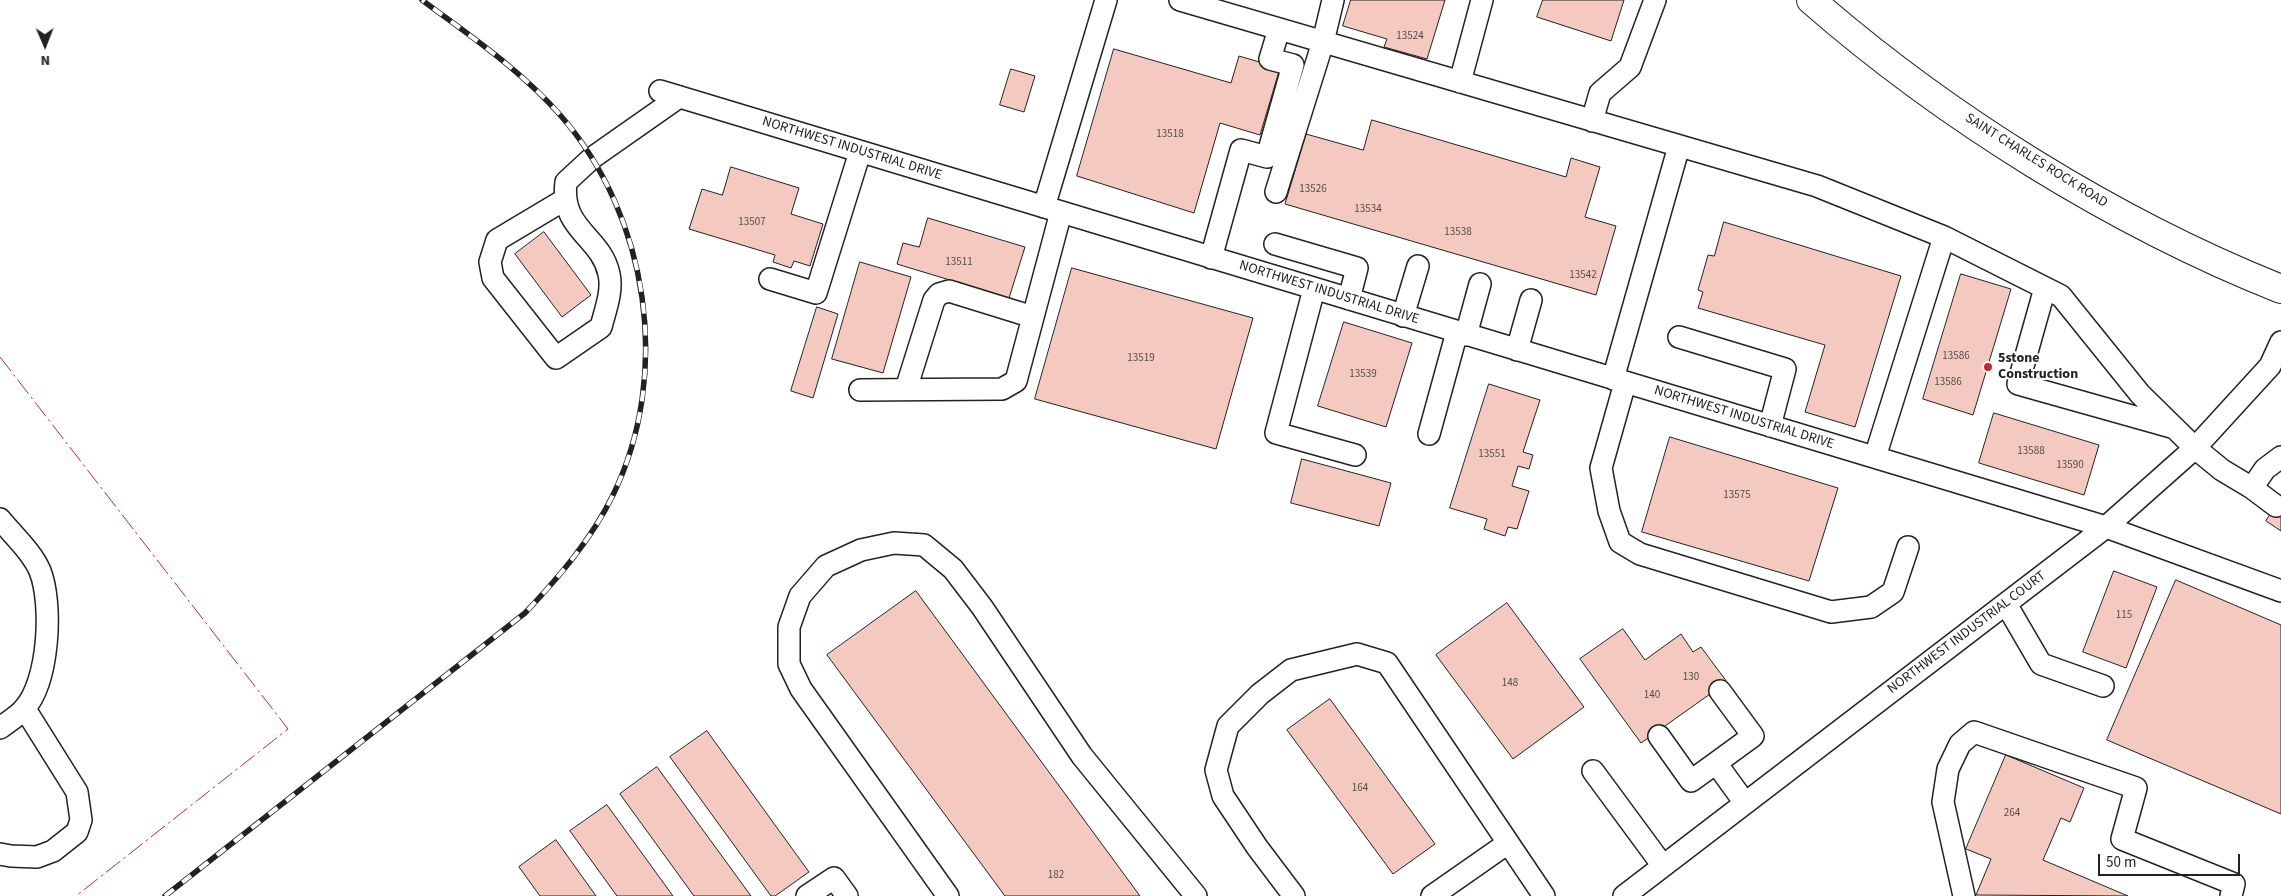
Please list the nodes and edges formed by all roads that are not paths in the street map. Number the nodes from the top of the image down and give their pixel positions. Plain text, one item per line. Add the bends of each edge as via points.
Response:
1 (1106, 0) edge
2 (1180, 0) edge
3 (1333, 0) edge
4 (1482, 0) edge
5 (1655, 0) edge
6 (1811, 0) edge
7 (1279, 29) junction
8 (1323, 42) junction
9 (1460, 82) junction
10 (1592, 120) junction
11 (1679, 146) junction
12 (860, 152) junction
13 (1276, 192) dead end
14 (564, 200) junction
15 (1052, 210) junction
16 (1944, 237) junction
17 (1275, 244) dead end
18 (1211, 258) junction
19 (1418, 266) dead end
20 (770, 280) dead end
21 (1480, 284) dead end
22 (2045, 288) junction
23 (2281, 288) edge
24 (1314, 289) junction
25 (1349, 299) junction
26 (1531, 300) dead end
27 (1404, 316) junction
28 (1033, 317) junction
29 (1462, 333) junction
30 (1679, 337) dead end
31 (2281, 342) edge
32 (1517, 350) junction
33 (1619, 381) junction
34 (906, 389) junction
35 (860, 390) dead end
36 (1770, 426) junction
37 (2174, 428) junction
38 (1428, 434) dead end
39 (2195, 448) junction
40 (1355, 455) dead end
41 (1875, 457) junction
42 (2281, 457) edge
43 (2252, 488) junction
44 (2276, 506) dead end
45 (0, 520) edge
46 (2106, 527) junction
47 (1908, 547) dead end
48 (2281, 591) edge
49 (2006, 604) junction
50 (2103, 686) dead end
51 (1720, 691) dead end
52 (25, 709) junction
53 (0, 728) edge
54 (1659, 736) dead end
55 (1716, 763) junction
56 (1593, 771) dead end
57 (1744, 803) junction
58 (1508, 843) junction
59 (0, 854) edge
60 (1663, 866) junction
61 (807, 896) edge
62 (847, 896) edge
63 (948, 896) edge
64 (1196, 896) edge
65 (1294, 896) edge
66 (1432, 896) edge
67 (1544, 896) edge
68 (1624, 896) edge
69 (1964, 896) edge
70 (2231, 896) edge

1 - 15 street
2 - 7 street
3 - 8 street
4 - 9 street
5 - 10 street via 1630,67 1600,94
6 - 23 main road, SAINT CHARLES ROCK ROAD via 1916,83 2030,160 2128,217
7 - 8 street
7 - 18 street via 1270,59 1293,65 1267,157 1241,150
8 - 9 street
8 - 13 street
9 - 10 street
10 - 11 street
11 - 16 street via 1818,186
11 - 33 street
12 - 14 street, NORTHWEST INDUSTRIAL DRIVE via 670,94 566,182
12 - 15 street, NORTHWEST INDUSTRIAL DRIVE
12 - 20 street via 816,292
14 - 14 street via 571,218 602,256 609,274 610,290 601,327 556,358 493,278 490,262 496,240
15 - 18 street, NORTHWEST INDUSTRIAL DRIVE
15 - 28 street
16 - 22 street
16 - 41 street
17 - 25 street via 1357,268
18 - 24 street, NORTHWEST INDUSTRIAL DRIVE
19 - 27 street
21 - 29 street
22 - 37 street via 2060,296 2140,394
22 - 37 street via 2018,384
24 - 25 street, NORTHWEST INDUSTRIAL DRIVE
24 - 40 street via 1276,433
25 - 27 street, NORTHWEST INDUSTRIAL DRIVE
26 - 32 street
27 - 29 street, NORTHWEST INDUSTRIAL DRIVE
28 - 34 street via 1016,381 1002,389
28 - 34 street via 949,291 939,294 934,300
29 - 32 street, NORTHWEST INDUSTRIAL DRIVE
29 - 38 street
30 - 36 street via 1786,369
31 - 39 street, NORTHWEST INDUSTRIAL COURT via 2270,366
32 - 33 street, NORTHWEST INDUSTRIAL DRIVE
33 - 36 street, NORTHWEST INDUSTRIAL DRIVE
33 - 47 street via 1601,468 1609,511 1620,542 1640,554 1831,612 1871,607 1893,592
34 - 35 street
36 - 41 street, NORTHWEST INDUSTRIAL DRIVE
37 - 39 street
39 - 43 street
39 - 46 street, NORTHWEST INDUSTRIAL COURT
41 - 46 street, NORTHWEST INDUSTRIAL DRIVE
42 - 43 street via 2265,469
43 - 44 street
45 - 52 street via 40,571 46,595 44,660 38,684
46 - 48 street, NORTHWEST INDUSTRIAL DRIVE
46 - 49 street, NORTHWEST INDUSTRIAL COURT
49 - 50 street via 2042,664
49 - 57 street, NORTHWEST INDUSTRIAL COURT
51 - 55 street via 1752,736
52 - 53 street
52 - 59 street via 76,792 81,820 77,832 53,851 37,857
54 - 55 street via 1691,781
55 - 57 street
56 - 60 street
57 - 60 street, NORTHWEST INDUSTRIAL COURT
58 - 65 street via 1387,663 1357,654 1290,670 1228,726 1216,770 1223,796
58 - 66 street
58 - 67 street
60 - 68 street, NORTHWEST INDUSTRIAL COURT
61 - 62 street via 834,878
63 - 64 street via 801,688 789,664 789,627 800,596 826,566 861,550 894,543 924,545 954,570 1082,756
69 - 70 street via 1943,802 1948,769 1960,744 1974,732 2136,788 2122,838 2234,884

